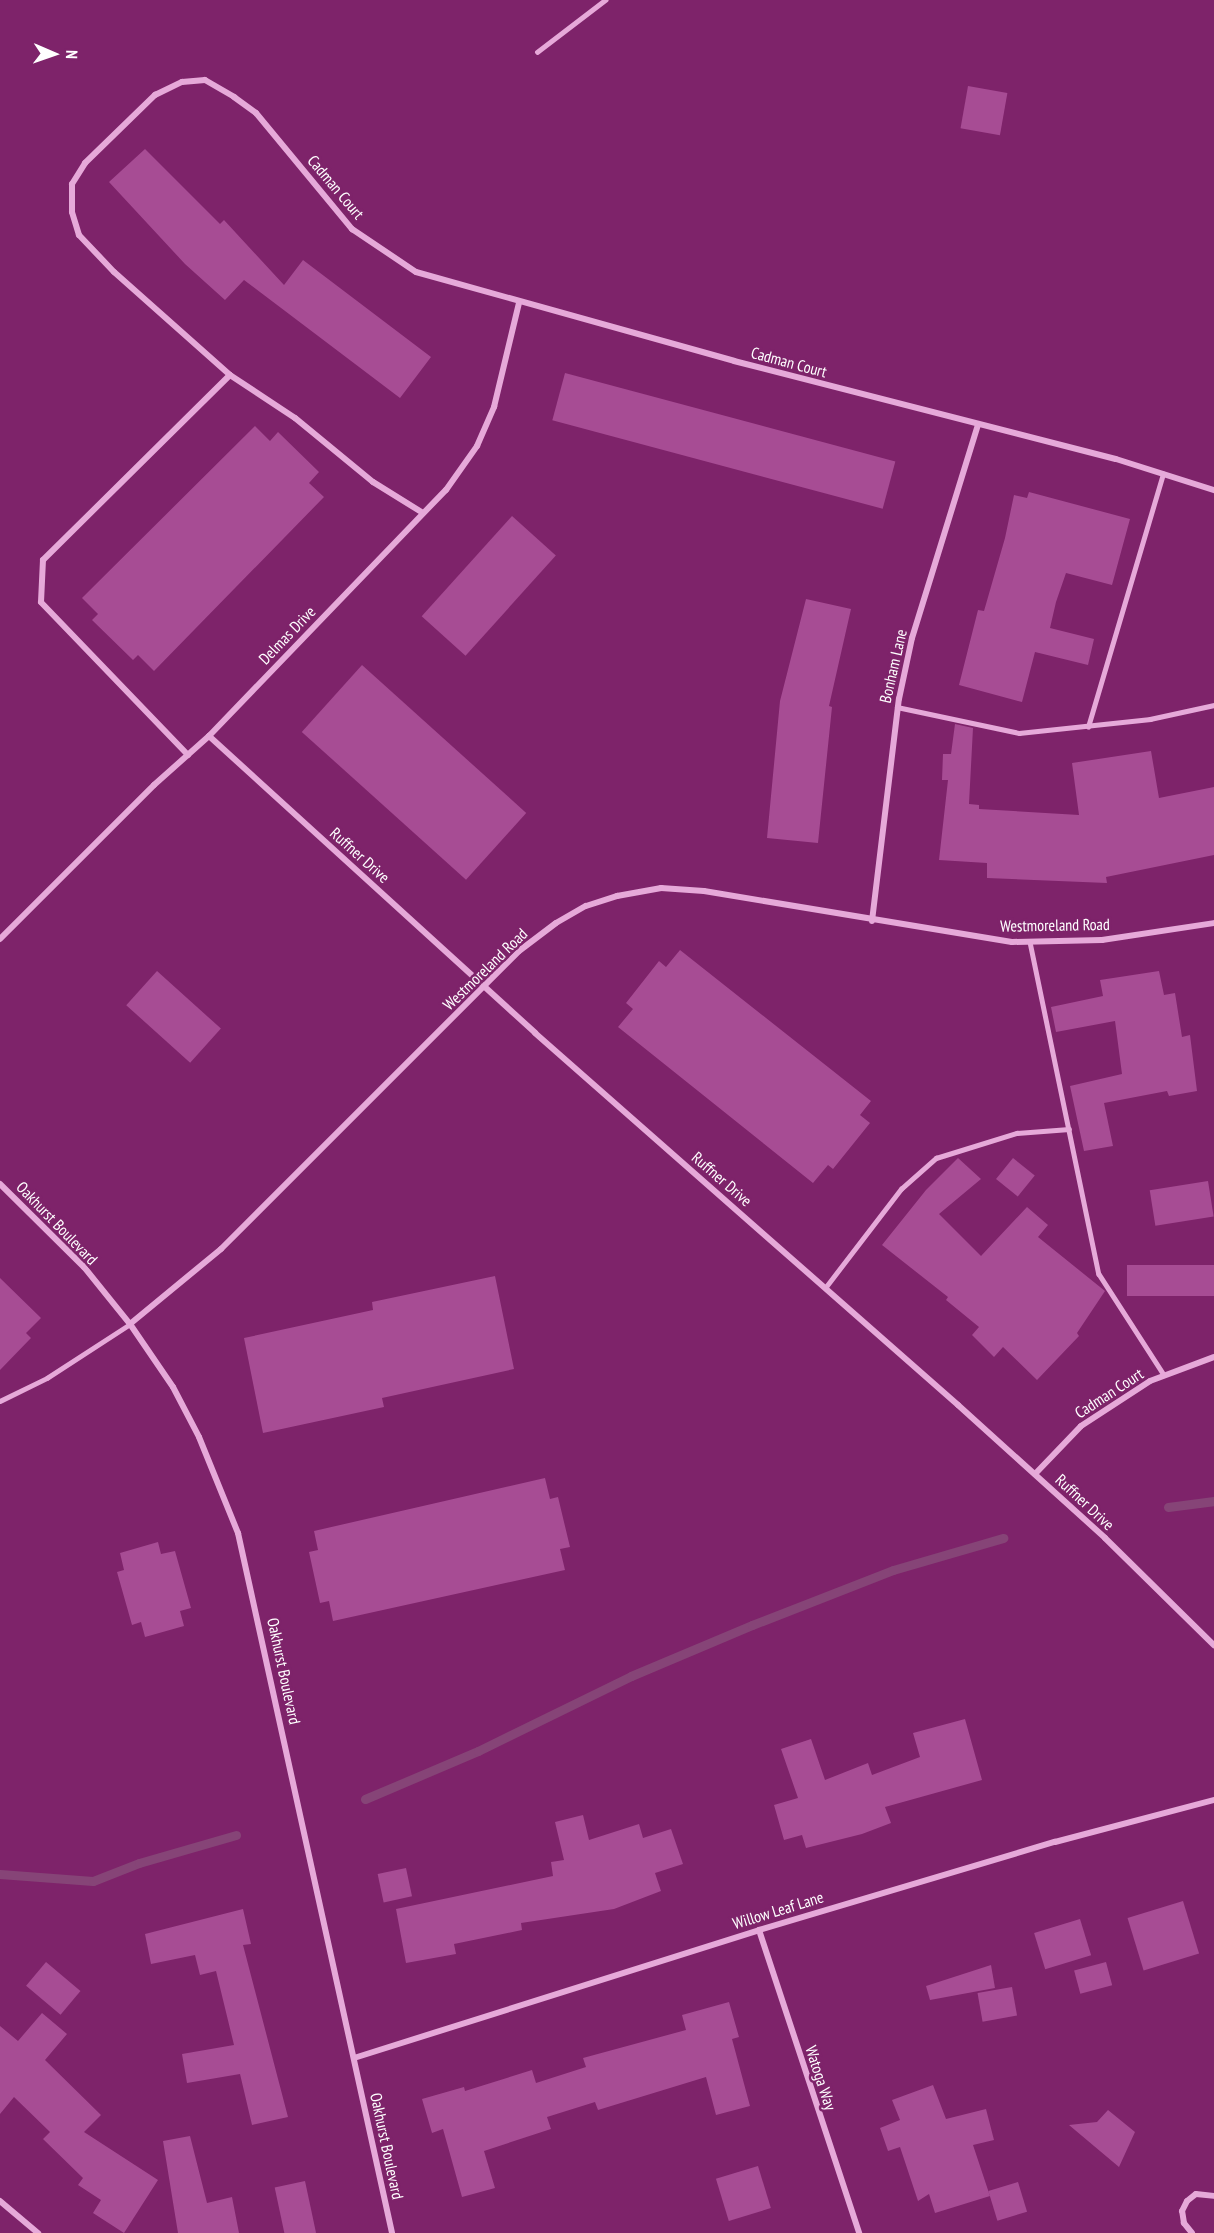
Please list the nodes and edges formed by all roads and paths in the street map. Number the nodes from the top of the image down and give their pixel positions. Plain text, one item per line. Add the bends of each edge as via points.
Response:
1 (604, 0) edge
2 (537, 52) dead end
3 (519, 303) junction
4 (230, 375) junction
5 (978, 425) junction
6 (1163, 474) junction
7 (1214, 490) edge
8 (423, 513) junction
9 (1214, 705) edge
10 (897, 707) junction
11 (1088, 728) junction
12 (209, 736) junction
13 (188, 755) junction
14 (873, 921) junction
15 (1214, 923) edge
16 (0, 939) edge
17 (1030, 942) junction
18 (486, 986) junction
19 (1069, 1129) junction
20 (0, 1184) edge
21 (825, 1288) junction
22 (130, 1324) junction
23 (1214, 1356) edge
24 (1164, 1375) junction
25 (0, 1401) edge
26 (1035, 1474) junction
27 (1214, 1644) edge
28 (1214, 1800) edge
29 (759, 1930) junction
30 (354, 2058) junction
31 (1214, 2196) edge
32 (0, 2201) edge
33 (38, 2233) edge
34 (392, 2233) edge
35 (859, 2233) edge
36 (1192, 2233) edge

1 - 2 lane
3 - 4 street, Cadman Court via 416,272 385,254 352,229 256,113 205,80 182,82 155,95 85,163 72,184 72,212 79,235 107,265
3 - 5 street, Cadman Court
3 - 8 street, Delmas Drive via 494,406 477,446 446,490
4 - 8 street, Cadman Court via 295,418 374,482
4 - 13 street via 43,560 41,602
5 - 6 street, Cadman Court
5 - 10 street, Bonham Lane via 912,638
6 - 7 street, Cadman Court
6 - 11 lane
8 - 12 street, Delmas Drive
9 - 11 lane
10 - 11 lane via 1019,733
10 - 14 street, Bonham Lane
12 - 13 street, Delmas Drive
12 - 18 street, Ruffner Drive
13 - 16 street, Delmas Drive
14 - 17 street, Westmoreland Road
14 - 18 street, Westmoreland Road via 704,891 661,888 586,906 519,951
15 - 17 street, Westmoreland Road via 1102,940
17 - 19 lane
18 - 21 street, Ruffner Drive
18 - 22 street, Westmoreland Road via 221,1249
19 - 21 lane via 1017,1133 936,1158 902,1189
19 - 24 lane via 1099,1274 1115,1305
20 - 22 street, Oakhurst Boulevard via 84,1267
21 - 26 street, Ruffner Drive
22 - 25 lane via 47,1378
22 - 30 street, Oakhurst Boulevard via 199,1437 238,1533
23 - 24 street, Cadman Court
24 - 26 street, Cadman Court via 1082,1426
26 - 27 street, Ruffner Drive
28 - 29 street, Willow Leaf Lane via 1055,1842
29 - 30 street, Willow Leaf Lane
29 - 35 street, Watoga Way
30 - 34 street, Oakhurst Boulevard
31 - 36 street via 1196,2194 1187,2200 1182,2211 1184,2223
32 - 33 street

